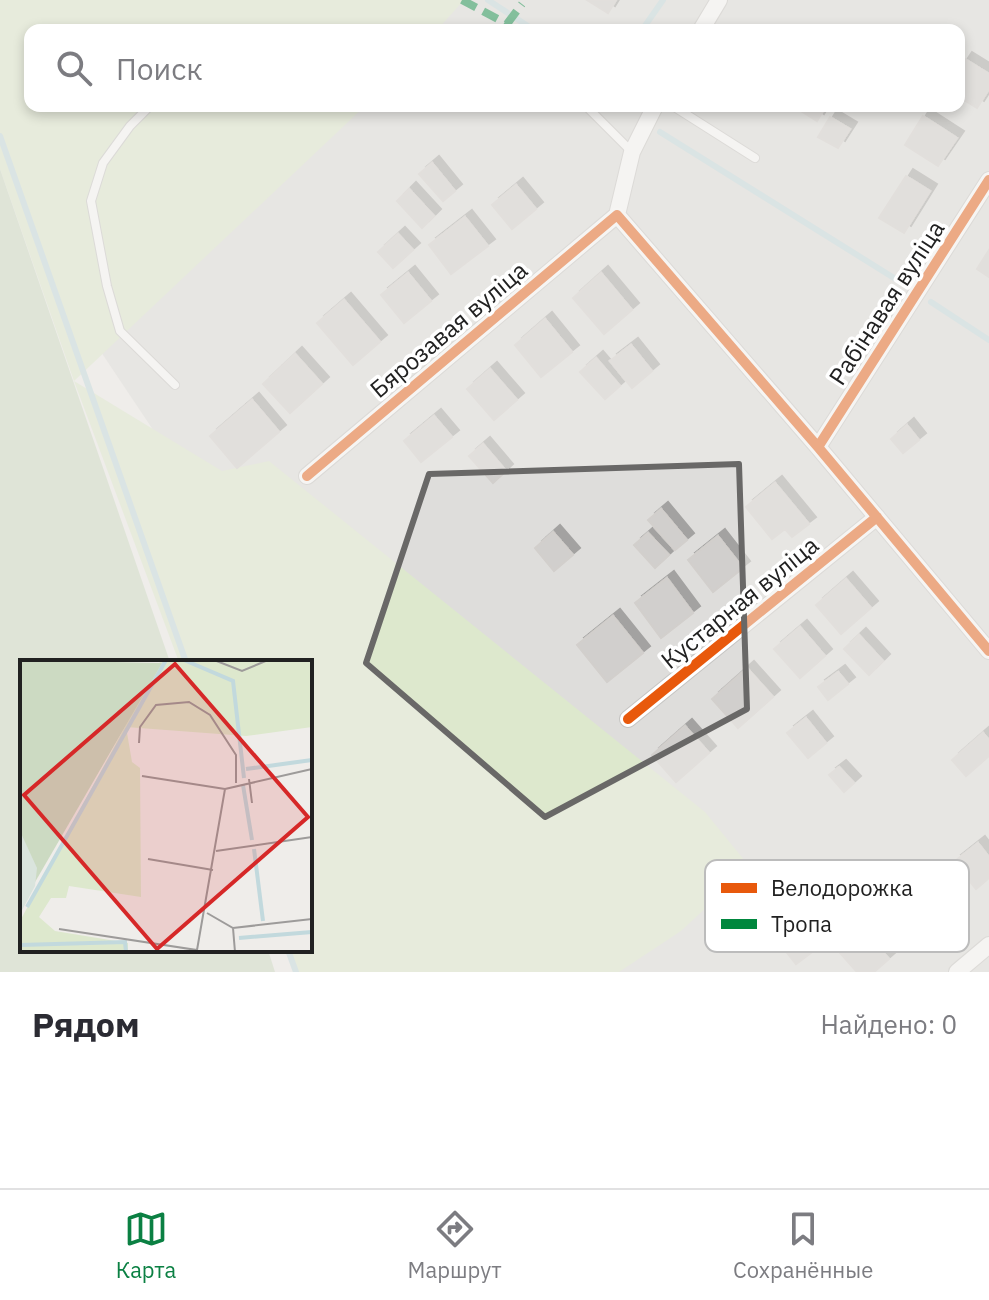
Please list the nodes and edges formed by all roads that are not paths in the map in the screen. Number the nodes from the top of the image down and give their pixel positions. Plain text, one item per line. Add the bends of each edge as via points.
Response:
1 (719, 0) edge
2 (705, 24) edge
3 (144, 112) edge
4 (592, 112) edge
5 (652, 112) edge
6 (682, 112) edge
7 (632, 152) junction
8 (755, 158) dead end
9 (989, 180) edge
10 (617, 215) junction
11 (175, 385) dead end
12 (818, 447) junction
13 (307, 476) dead end
14 (877, 517) junction
15 (989, 651) edge
16 (628, 719) dead end
17 (989, 945) edge
18 (957, 972) edge

1 - 2 street
3 - 11 lane via 103,163 91,201 120,331
4 - 7 lane
5 - 7 street
6 - 8 lane
7 - 10 street
9 - 12 street, Рабінавая вуліца
10 - 12 street
10 - 13 street, Бярозавая вуліца
12 - 14 street
14 - 15 street
14 - 16 street, Кустарная вуліца
17 - 18 street

